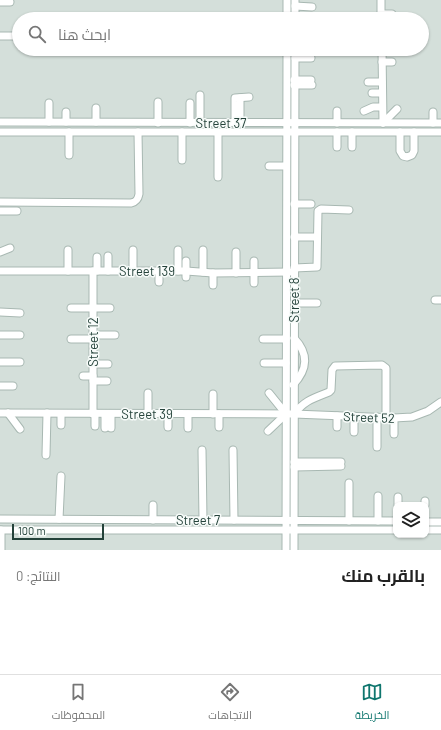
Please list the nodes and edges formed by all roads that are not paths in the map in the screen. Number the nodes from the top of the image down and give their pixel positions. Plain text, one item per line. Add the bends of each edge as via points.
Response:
1 (287, 0) edge
2 (381, 0) edge
3 (0, 2) edge
4 (10, 2) dead end
5 (295, 3) edge
6 (312, 7) dead end
7 (287, 12) edge
8 (381, 12) edge
9 (0, 36) edge
10 (12, 36) edge
11 (287, 56) edge
12 (382, 56) edge
13 (295, 58) joint
14 (311, 58) dead end
15 (382, 62) junction
16 (392, 62) dead end
17 (294, 82) junction
18 (368, 82) dead end
19 (382, 82) junction
20 (312, 83) dead end
21 (372, 93) dead end
22 (382, 93) junction
23 (200, 95) dead end
24 (249, 97) dead end
25 (158, 102) dead end
26 (49, 103) dead end
27 (190, 103) dead end
28 (382, 107) junction
29 (96, 108) dead end
30 (397, 109) dead end
31 (337, 111) dead end
32 (364, 111) dead end
33 (66, 112) dead end
34 (433, 112) dead end
35 (0, 122) edge
36 (49, 122) junction
37 (66, 122) junction
38 (96, 122) junction
39 (158, 123) junction
40 (190, 123) junction
41 (200, 123) junction
42 (238, 123) junction
43 (286, 123) junction
44 (294, 123) junction
45 (337, 123) junction
46 (383, 123) junction
47 (433, 123) junction
48 (441, 123) edge
49 (0, 132) edge
50 (69, 132) junction
51 (138, 132) junction
52 (182, 132) junction
53 (218, 132) junction
54 (286, 132) junction
55 (294, 132) junction
56 (337, 132) junction
57 (352, 132) junction
58 (400, 132) junction
59 (414, 132) junction
60 (441, 132) edge
61 (337, 147) dead end
62 (352, 148) dead end
63 (69, 155) dead end
64 (182, 160) dead end
65 (269, 166) dead end
66 (286, 166) junction
67 (218, 177) dead end
68 (0, 202) edge
69 (294, 204) junction
70 (311, 204) dead end
71 (349, 210) dead end
72 (0, 211) edge
73 (17, 211) dead end
74 (294, 237) junction
75 (317, 237) junction
76 (10, 248) dead end
77 (68, 250) dead end
78 (133, 250) dead end
79 (178, 250) dead end
80 (203, 250) dead end
81 (0, 252) edge
82 (236, 252) dead end
83 (108, 256) dead end
84 (97, 257) dead end
85 (186, 261) dead end
86 (254, 261) dead end
87 (294, 268) junction
88 (0, 271) edge
89 (68, 271) junction
90 (95, 271) junction
91 (108, 271) junction
92 (133, 271) junction
93 (159, 271) junction
94 (178, 272) junction
95 (203, 272) junction
96 (254, 272) junction
97 (286, 272) junction
98 (213, 273) junction
99 (236, 273) junction
100 (186, 274) junction
101 (159, 282) dead end
102 (254, 283) dead end
103 (213, 285) dead end
104 (294, 303) junction
105 (317, 303) dead end
106 (0, 308) edge
107 (110, 308) dead end
108 (71, 310) dead end
109 (94, 310) junction
110 (0, 312) edge
111 (0, 335) edge
112 (20, 335) dead end
113 (115, 336) dead end
114 (93, 337) junction
115 (294, 338) junction
116 (71, 339) dead end
117 (263, 339) dead end
118 (286, 339) junction
119 (0, 362) edge
120 (20, 362) dead end
121 (264, 363) dead end
122 (286, 363) junction
123 (93, 364) junction
124 (108, 364) dead end
125 (83, 376) dead end
126 (93, 379) junction
127 (107, 381) dead end
128 (294, 385) junction
129 (0, 386) edge
130 (13, 386) dead end
131 (148, 393) dead end
132 (269, 393) dead end
133 (213, 394) dead end
134 (441, 402) edge
135 (0, 413) edge
136 (8, 414) junction
137 (47, 414) junction
138 (61, 414) junction
139 (94, 414) junction
140 (108, 414) junction
141 (148, 414) junction
142 (168, 414) junction
143 (188, 414) junction
144 (216, 414) junction
145 (290, 414) junction
146 (337, 416) junction
147 (354, 416) junction
148 (377, 417) junction
149 (386, 418) junction
150 (394, 418) junction
151 (61, 425) dead end
152 (96, 426) dead end
153 (168, 427) dead end
154 (219, 427) dead end
155 (337, 427) dead end
156 (108, 428) dead end
157 (188, 428) dead end
158 (20, 429) dead end
159 (268, 431) dead end
160 (354, 432) dead end
161 (394, 434) dead end
162 (377, 447) dead end
163 (202, 450) dead end
164 (233, 450) dead end
165 (46, 455) dead end
166 (294, 464) junction
167 (341, 464) dead end
168 (61, 476) dead end
169 (348, 483) dead end
170 (378, 496) dead end
171 (398, 497) dead end
172 (398, 502) edge
173 (153, 505) dead end
174 (0, 519) edge
175 (59, 519) junction
176 (153, 520) junction
177 (203, 520) junction
178 (234, 520) junction
179 (290, 521) junction
180 (349, 521) junction
181 (378, 521) junction
182 (393, 521) edge
183 (429, 522) edge
184 (441, 522) edge
185 (0, 530) edge
186 (286, 530) junction
187 (294, 530) junction
188 (393, 530) edge
189 (429, 530) edge
190 (441, 530) edge
191 (1, 550) edge
192 (286, 550) edge
193 (294, 550) edge

1 - 7 street
2 - 8 street
3 - 4 street
5 - 6 street
9 - 10 street
11 - 43 street, Street 8
12 - 15 street
13 - 14 street
13 - 17 street, Street 8
15 - 16 street
15 - 19 street
17 - 20 street
17 - 44 street, Street 8
18 - 19 street
19 - 22 street
21 - 22 street
22 - 28 street
23 - 41 street
24 - 42 street via 238,98
25 - 39 street
26 - 36 street
27 - 40 street
28 - 32 street
28 - 46 street
29 - 38 street
30 - 46 street
31 - 45 street
33 - 37 street
34 - 47 street
35 - 36 street, Street 37
36 - 37 street, Street 37
37 - 38 street, Street 37
38 - 39 street, Street 37
39 - 40 street, Street 37
40 - 41 street, Street 37
41 - 42 street, Street 37
42 - 43 street, Street 37
43 - 44 street, Street 37
43 - 54 street, Street 8
44 - 45 street, Street 37
44 - 55 street, Street 8
45 - 46 street, Street 37
46 - 47 street, Street 37
47 - 48 street, Street 37
49 - 50 street, Street 37
50 - 51 street, Street 37
50 - 63 street
51 - 52 street, Street 37
51 - 68 street via 139,194 135,202
52 - 53 street, Street 37
52 - 64 street
53 - 54 street, Street 37
53 - 67 street
54 - 55 street, Street 37
54 - 66 street, Street 8
55 - 56 street, Street 37
55 - 69 street, Street 8
56 - 57 street, Street 37
56 - 61 street
57 - 58 street, Street 37
57 - 62 street
58 - 59 street, Street 37
58 - 59 street via 400,151 407,157 414,151
59 - 60 street, Street 37
65 - 66 street
66 - 97 street, Street 8
69 - 70 street
69 - 74 street, Street 8
71 - 75 street via 319,210
72 - 73 street
74 - 75 street
74 - 87 street, Street 8
75 - 87 street, Street 139 via 317,265
76 - 81 street
77 - 89 street
78 - 92 street
79 - 94 street
80 - 95 street
82 - 99 street
83 - 91 street
84 - 90 street, Street 12
85 - 100 street
86 - 96 street
87 - 97 street, Street 139
87 - 104 street, Street 8
88 - 89 street, Street 139 via 34,267
89 - 90 street, Street 139
90 - 91 street, Street 139
90 - 109 street, Street 12
91 - 92 street, Street 139
92 - 93 street, Street 139
93 - 94 street, Street 139
93 - 101 street
94 - 100 street, Street 139
95 - 98 street, Street 139
95 - 100 street, Street 139
96 - 97 street, Street 139
96 - 99 street, Street 139
96 - 102 street
97 - 118 street, Street 8
98 - 99 street, Street 139
98 - 103 street
104 - 105 street
104 - 115 street, Street 8
106 - 110 street via 20,310
107 - 109 street
108 - 109 street
109 - 114 street, Street 12
111 - 112 street
113 - 114 street
114 - 116 street
114 - 123 street, Street 12
115 - 128 street, Street 8
115 - 128 street via 302,348 305,361 304,370
117 - 118 street
118 - 122 street, Street 8
119 - 120 street
121 - 122 street
122 - 145 street, Street 8
123 - 124 street
123 - 126 street, Street 12
125 - 126 street
126 - 127 street
126 - 139 street, Street 12
128 - 145 street, Street 8
129 - 130 street
131 - 141 street
132 - 145 street
133 - 144 street
134 - 150 street, Street 52 via 428,411 412,417
135 - 136 street, Street 39
136 - 137 street, Street 39
136 - 158 street
137 - 138 street, Street 39
137 - 165 street
138 - 139 street, Street 39
138 - 151 street
139 - 140 street, Street 39
139 - 152 street, Street 12
140 - 141 street, Street 39
140 - 156 street
141 - 142 street, Street 39
142 - 143 street, Street 39
142 - 153 street
143 - 144 street, Street 39
143 - 157 street
144 - 145 street, Street 39
144 - 154 street
145 - 146 street, Street 52
145 - 149 street via 307,401 331,390 332,370 335,366 382,365 386,368
145 - 159 street
145 - 166 street, Street 8
145 - 179 street, Street 8
146 - 147 street, Street 52
146 - 155 street
147 - 148 street, Street 52
147 - 160 street
148 - 149 street, Street 52
148 - 162 street
149 - 150 street, Street 52
150 - 161 street
163 - 177 street
164 - 178 street
166 - 167 street
166 - 179 street, Street 8
168 - 175 street
169 - 180 street
170 - 181 street
171 - 172 street
173 - 176 street
174 - 175 street, Street 7
175 - 176 street, Street 7
176 - 177 street, Street 7
177 - 178 street, Street 7
178 - 179 street, Street 7
179 - 180 street, Street 7
179 - 186 street, Street 8
179 - 187 street, Street 8
180 - 181 street, Street 7
181 - 182 street, Street 7
183 - 184 street
185 - 186 street, Street 7
185 - 191 street
186 - 187 street, Street 7
186 - 192 street, Street 8
187 - 188 street, Street 7
187 - 193 street, Street 8
189 - 190 street

